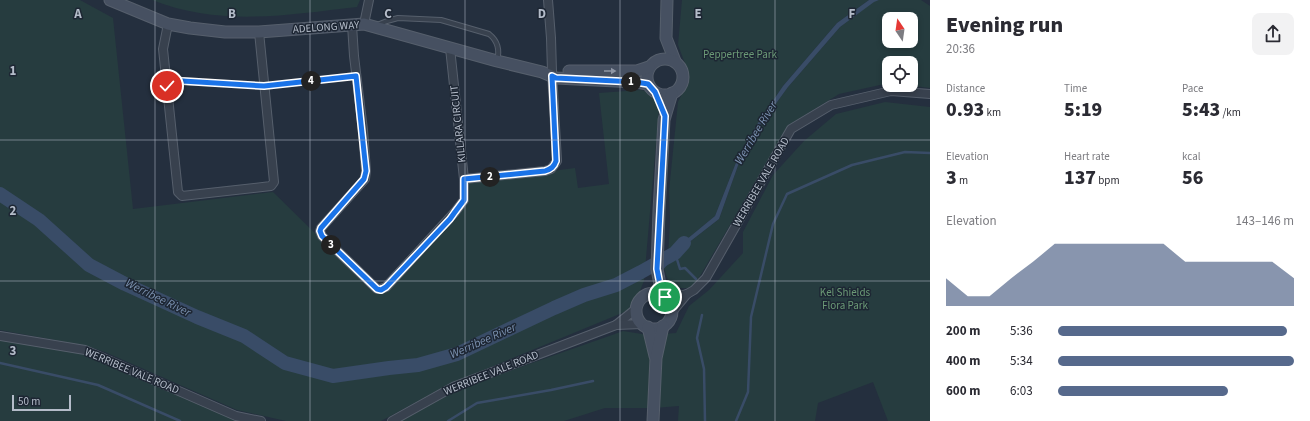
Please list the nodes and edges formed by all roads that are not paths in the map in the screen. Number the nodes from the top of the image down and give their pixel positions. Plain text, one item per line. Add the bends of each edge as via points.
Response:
1 (110, 0) edge
2 (369, 0) edge
3 (548, 0) edge
4 (667, 0) edge
5 (168, 24) junction
6 (364, 24) junction
7 (352, 25) junction
8 (375, 26) junction
9 (259, 32) junction
10 (666, 38) junction
11 (450, 48) junction
12 (497, 61) junction
13 (674, 61) junction
14 (654, 63) junction
15 (549, 73) junction
16 (356, 76) junction
17 (166, 80) junction
18 (648, 84) junction
19 (264, 86) junction
20 (655, 92) junction
21 (672, 93) junction
22 (930, 94) edge
23 (665, 116) junction
24 (464, 179) junction
25 (657, 269) junction
26 (687, 294) junction
27 (646, 296) junction
28 (664, 297) junction
29 (637, 308) junction
30 (672, 312) junction
31 (616, 325) junction
32 (645, 325) junction
33 (663, 326) junction
34 (0, 336) edge
35 (656, 358) junction
36 (261, 421) edge
37 (392, 421) edge
38 (653, 421) edge

1 - 5 street, ADELONG WAY
2 - 6 street
3 - 15 street via 552,38
4 - 10 street
5 - 9 street, ADELONG WAY via 225,32
5 - 17 street via 163,49
6 - 7 street, ADELONG WAY
6 - 8 street, ADELONG WAY
7 - 9 street, ADELONG WAY
7 - 16 street, KILLARA CIRCUIT
8 - 11 street, ADELONG WAY
8 - 12 lane via 398,18 441,20 489,34 497,45
9 - 19 street
10 - 13 street
10 - 14 street
11 - 12 street, ADELONG WAY
11 - 24 street, KILLARA CIRCUIT
12 - 15 street, ADELONG WAY
13 - 14 street via 669,59
13 - 21 street via 683,75 680,86
15 -> 14 street, ADELONG WAY via 637,71
14 - 18 street via 647,72
15 - 18 street, ADELONG WAY via 556,78
15 - 24 street via 555,165 545,171
16 - 19 lane
16 - 24 street, KILLARA CIRCUIT via 366,171 364,179 320,231 322,236 377,289 386,287 450,219 464,200
17 - 19 lane
17 - 19 street via 178,192 182,196 272,186 274,182
18 - 20 street
20 - 21 street
20 - 23 street
21 - 23 street
22 - 26 street, WERRIBEE VALE ROAD via 892,91 831,105 792,129 706,278
23 - 25 street
25 - 27 street
25 - 28 street
26 - 28 street, WERRIBEE VALE ROAD
26 - 30 street, WERRIBEE VALE ROAD
27 - 28 street via 651,294
27 - 29 street
28 - 30 street via 672,307
29 - 31 street, WERRIBEE VALE ROAD
29 - 32 street via 637,313
30 - 33 street via 670,320
31 - 32 street, WERRIBEE VALE ROAD
31 - 37 street, WERRIBEE VALE ROAD via 453,387
32 - 33 street via 653,329
32 - 35 street
33 - 35 street
34 - 36 street, WERRIBEE VALE ROAD via 86,350 236,416
35 - 38 street

